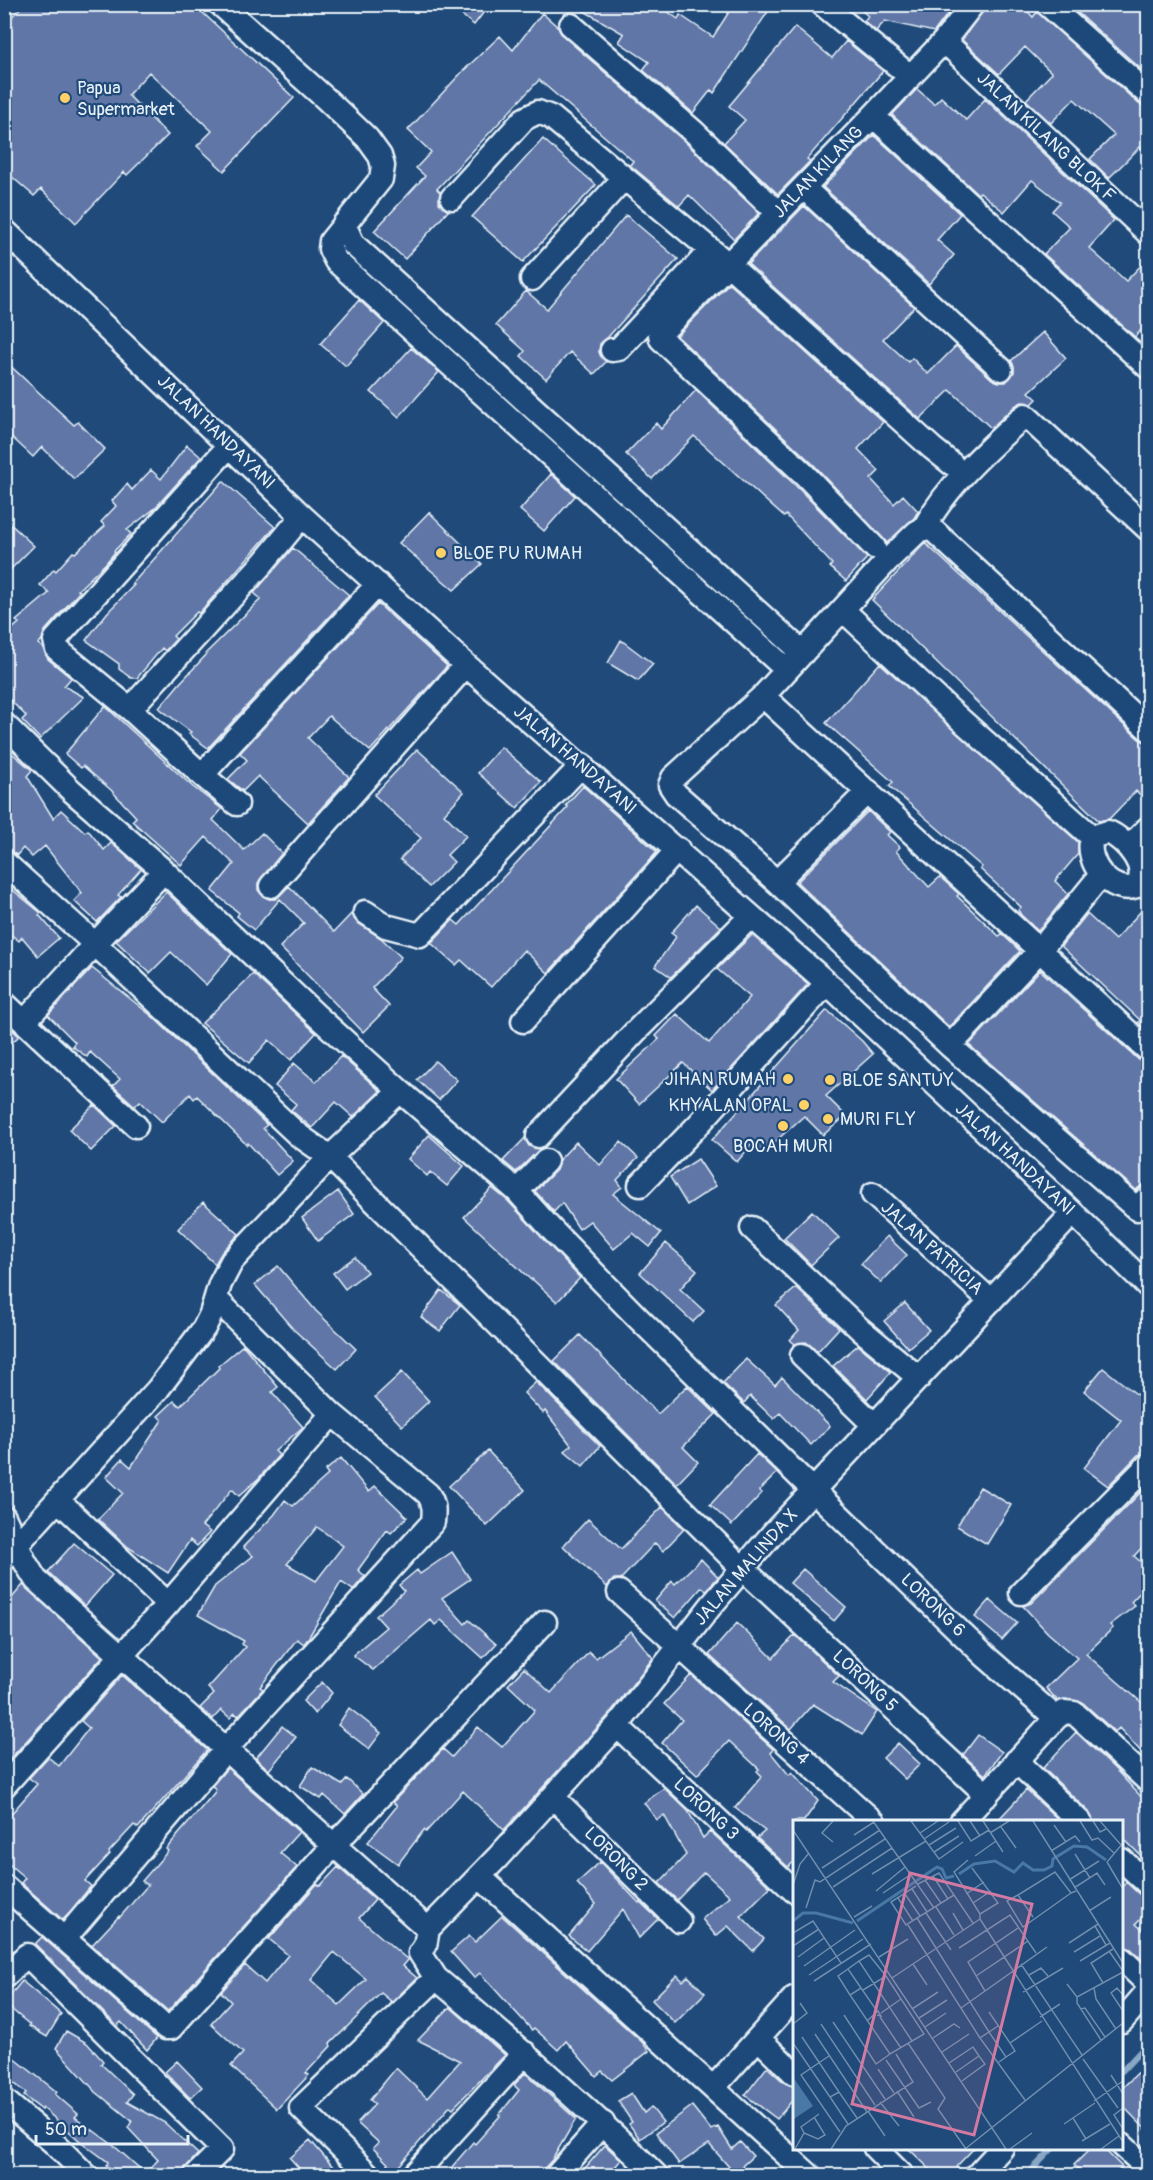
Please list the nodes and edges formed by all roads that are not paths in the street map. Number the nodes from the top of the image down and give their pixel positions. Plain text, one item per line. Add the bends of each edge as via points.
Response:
1 (220, 4) edge
2 (822, 4) edge
3 (973, 4) edge
4 (1047, 4) edge
5 (571, 26) dead end
6 (944, 41) junction
7 (910, 76) junction
8 (1149, 94) edge
9 (873, 116) junction
10 (624, 178) junction
11 (804, 188) junction
12 (452, 198) dead end
13 (779, 214) junction
14 (344, 224) junction
15 (4, 230) edge
16 (1149, 233) edge
17 (711, 250) junction
18 (729, 265) junction
19 (532, 279) dead end
20 (612, 350) dead end
21 (1149, 367) edge
22 (1001, 369) dead end
23 (229, 446) junction
24 (952, 464) dead end
25 (302, 516) junction
26 (924, 528) junction
27 (1149, 529) edge
28 (874, 547) dead end
29 (378, 584) junction
30 (843, 610) junction
31 (803, 653) junction
32 (466, 665) junction
33 (788, 670) junction
34 (763, 696) junction
35 (130, 709) junction
36 (4, 724) edge
37 (1149, 729) edge
38 (582, 765) junction
39 (202, 775) junction
40 (868, 790) junction
41 (237, 804) dead end
42 (1149, 828) edge
43 (1092, 837) junction
44 (1129, 847) junction
45 (678, 849) junction
46 (4, 862) edge
47 (164, 871) junction
48 (1101, 875) junction
49 (777, 882) junction
50 (271, 886) dead end
51 (1144, 887) edge
52 (365, 912) dead end
53 (751, 916) junction
54 (95, 944) junction
55 (1040, 950) junction
56 (828, 983) junction
57 (4, 1003) edge
58 (25, 1021) junction
59 (523, 1021) dead end
60 (950, 1046) junction
61 (1149, 1050) edge
62 (400, 1091) junction
63 (136, 1126) dead end
64 (537, 1136) dead end
65 (330, 1157) junction
66 (546, 1161) dead end
67 (640, 1185) dead end
68 (516, 1191) junction
69 (873, 1194) dead end
70 (1145, 1209) edge
71 (1074, 1213) junction
72 (752, 1228) dead end
73 (1149, 1286) edge
74 (216, 1299) junction
75 (991, 1301) junction
76 (802, 1354) dead end
77 (919, 1378) junction
78 (332, 1414) junction
79 (874, 1425) junction
80 (1149, 1466) edge
81 (813, 1490) junction
82 (58, 1500) junction
83 (4, 1518) edge
84 (11, 1551) edge
85 (742, 1568) junction
86 (619, 1592) dead end
87 (1022, 1593) dead end
88 (168, 1604) junction
89 (545, 1622) dead end
90 (678, 1646) junction
91 (121, 1655) junction
92 (1056, 1719) junction
93 (617, 1726) junction
94 (227, 1748) junction
95 (1016, 1761) junction
96 (1149, 1781) edge
97 (4, 1786) edge
98 (987, 1795) junction
99 (553, 1797) junction
100 (873, 1820) edge
101 (965, 1820) edge
102 (1079, 1820) edge
103 (333, 1846) junction
104 (1123, 1861) edge
105 (480, 1876) junction
106 (1149, 1884) edge
107 (4, 1886) edge
108 (793, 1889) edge
109 (679, 1921) dead end
110 (428, 1929) junction
111 (65, 1938) junction
112 (1123, 1960) edge
113 (4, 1977) edge
114 (436, 1978) junction
115 (1149, 1984) edge
116 (1149, 1991) edge
117 (793, 2000) edge
118 (1123, 2020) edge
119 (759, 2039) junction
120 (525, 2053) junction
121 (793, 2071) edge
122 (714, 2087) junction
123 (4, 2100) edge
124 (603, 2123) junction
125 (1123, 2146) edge
126 (877, 2150) edge
127 (996, 2150) edge
128 (1147, 2163) edge
129 (87, 2175) edge
130 (195, 2175) edge
131 (370, 2175) edge
132 (413, 2175) edge
133 (556, 2175) edge
134 (657, 2175) edge
135 (810, 2175) edge
136 (903, 2175) edge
137 (976, 2175) edge

1 - 14 street via 350,121 380,156 381,179
2 - 7 street
3 - 6 street, JALAN KILANG
4 - 8 street
5 - 13 street via 693,131
6 - 7 street, JALAN KILANG
6 - 16 street, JALAN KILANG BLOK F
7 - 9 street, JALAN KILANG
9 - 11 street, JALAN KILANG
9 - 21 street
10 - 12 street via 551,117 538,112 524,119
10 - 17 street
10 - 19 street
11 - 13 street, JALAN KILANG
11 - 22 street
13 - 18 street, JALAN KILANG
14 - 31 street via 353,244
14 - 33 street via 331,241 336,261
15 - 23 street, JALAN HANDAYANI
17 - 18 street
17 - 20 street via 619,348
18 - 24 street
18 - 28 street, JALAN KILANG via 660,336
23 - 25 street, JALAN HANDAYANI
23 - 35 street via 55,640 57,648
25 - 29 street, JALAN HANDAYANI
25 - 35 street
26 - 27 street via 935,508 976,461 1025,415
26 - 30 street via 887,561
26 - 37 street via 934,531
29 - 32 street, JALAN HANDAYANI
29 - 39 street
30 - 31 street
30 - 43 street
31 - 33 street
32 - 38 street, JALAN HANDAYANI
32 - 50 street
33 - 34 street
34 - 40 street
34 - 49 street via 670,785
35 - 39 street
36 - 47 street, LORONG 6 via 72,791
38 - 45 street, JALAN HANDAYANI
38 - 52 street via 420,935 386,926
39 - 41 street
40 - 49 street
40 - 55 street
42 - 44 street
43 - 44 street via 1108,832 1119,836
43 - 48 street via 1091,856
44 - 51 street
45 - 53 street, JALAN HANDAYANI
45 - 59 street
46 - 54 street, LORONG 5
47 - 54 street
47 - 62 street, LORONG 6
48 - 51 street via 1118,886
48 - 55 street
49 - 60 street
53 - 56 street, JALAN HANDAYANI
53 - 64 street
54 - 58 street
54 - 65 street, LORONG 5 via 297,1134
55 - 60 street
55 - 61 street
56 - 67 street
56 - 71 street, JALAN HANDAYANI
57 - 58 street
58 - 63 street
60 - 70 street
62 - 65 street
62 - 68 street, LORONG 6
65 - 74 street via 232,1261
65 - 85 street, LORONG 5
66 - 68 street
68 - 81 street, LORONG 6
69 - 75 street, JALAN PATRICIA
71 - 73 street, JALAN HANDAYANI
71 - 75 street, JALAN MALINDA X
72 - 77 street
74 - 78 street
74 - 82 street via 204,1328 158,1389
75 - 77 street, JALAN MALINDA X
76 - 79 street
77 - 79 street, JALAN MALINDA X
78 - 88 street
78 - 94 street via 428,1494 435,1509 433,1522
79 - 81 street, JALAN MALINDA X
80 - 87 street
81 - 85 street, JALAN MALINDA X
81 - 92 street, LORONG 6
82 - 84 street
82 - 88 street
83 - 84 street
84 - 91 street via 25,1562 36,1580
85 - 90 street, JALAN MALINDA X
85 - 98 street, LORONG 5
86 - 90 street, LORONG 4
88 - 91 street
89 - 103 street
90 - 93 street, JALAN MALINDA X
90 - 100 street, LORONG 4
91 - 94 street
91 - 97 street
92 - 95 street
92 - 96 street via 1064,1712 1074,1713
93 - 99 street, JALAN MALINDA X
93 - 108 street, LORONG 3
94 - 103 street
94 - 111 street
95 - 98 street
95 - 102 street
98 - 101 street
99 - 105 street, JALAN MALINDA X
99 - 109 street, LORONG 2
103 - 110 street
103 - 111 street via 171,2028 166,2028
104 - 106 street
105 - 110 street, JALAN MALINDA X
105 - 122 street
107 - 111 street
110 - 114 street via 420,1953
112 - 115 street
113 - 130 street via 27,1955 222,2149
114 - 120 street
114 - 131 street via 301,2108
116 - 118 street
117 - 119 street
119 - 121 street
119 - 122 street
120 - 124 street
120 - 132 street
122 - 135 street
123 - 129 street
124 - 133 street
124 - 134 street
125 - 128 street
126 - 136 street
127 - 137 street

